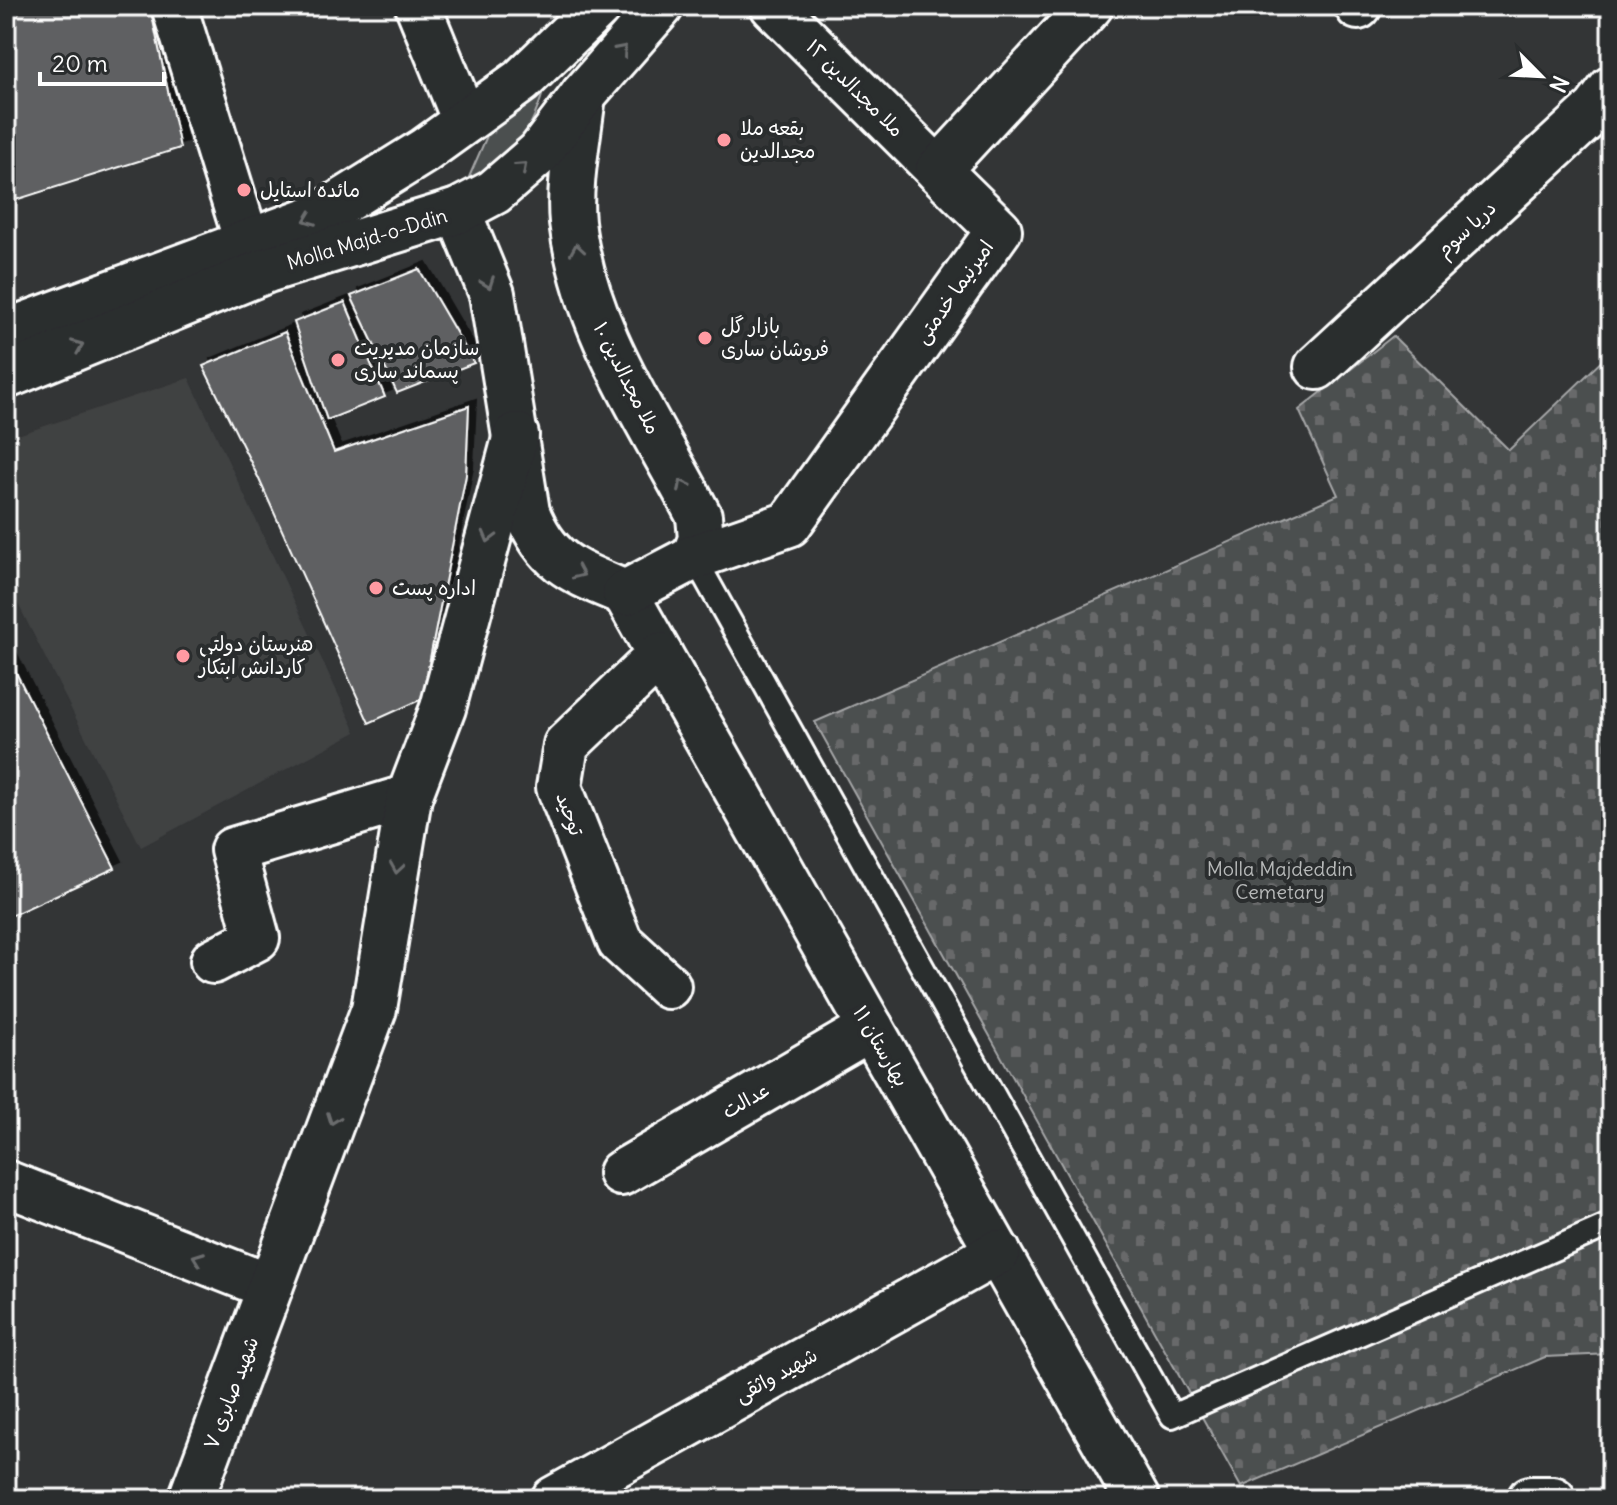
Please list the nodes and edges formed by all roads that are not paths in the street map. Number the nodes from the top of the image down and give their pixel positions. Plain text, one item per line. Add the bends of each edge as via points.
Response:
1 (174, 6) edge
2 (599, 6) edge
3 (661, 6) edge
4 (773, 6) edge
5 (1090, 6) edge
6 (423, 21) edge
7 (1611, 89) edge
8 (583, 95) junction
9 (465, 121) junction
10 (424, 151) junction
11 (938, 170) junction
12 (458, 211) junction
13 (247, 242) junction
14 (6, 332) edge
15 (1317, 367) dead end
16 (6, 376) edge
17 (516, 435) junction
18 (694, 557) junction
19 (625, 593) junction
20 (660, 655) junction
21 (409, 797) junction
22 (213, 961) dead end
23 (668, 986) dead end
24 (871, 1028) junction
25 (621, 1173) dead end
26 (6, 1183) edge
27 (1611, 1224) edge
28 (998, 1252) junction
29 (270, 1287) junction
30 (191, 1499) edge
31 (554, 1499) edge
32 (1137, 1499) edge
33 (1530, 1499) edge
34 (1553, 1499) edge

1 - 13 street
2 - 9 street, Molla Majd-o-Ddin via 521,81
8 -> 3 street, Molla Majd-o-Ddin
4 - 11 street, ملا مجدالدین ١٢
5 - 11 street
6 - 9 street
7 - 15 street, دریا سوم via 1596,109
12 -> 8 street, Molla Majd-o-Ddin via 494,192 539,153
18 -> 8 street, ملا مجدالدین ١٠ via 701,539 699,516 599,330 580,271 572,218
9 - 10 street, Molla Majd-o-Ddin
10 - 12 street
10 -> 13 street, Molla Majd-o-Ddin via 321,215
11 - 18 street, امیرنیما خدمتی via 999,230 789,524
16 -> 12 street, Molla Majd-o-Ddin via 267,270
12 -> 17 street via 492,294
13 - 14 street, Molla Majd-o-Ddin
17 -> 19 street via 527,512 537,537 566,568
17 -> 21 street, شهید صابری ٧ via 443,708
18 - 19 street
18 - 27 lane via 1172,1416
19 - 20 street, بهارستان ۱۱
20 - 23 street, توحید via 566,745 559,787 620,942
20 - 24 street, بهارستان ۱۱
21 - 22 street via 233,850 257,938
21 -> 29 street, شهید صابری ٧ via 374,1009
24 - 25 street, عدالت
24 - 28 street, بهارستان ۱۱
29 -> 26 street
28 - 31 street, شهید واثقی
28 - 32 street, بهارستان ۱۱
29 - 30 street, شهید صابری ٧
33 - 34 street

